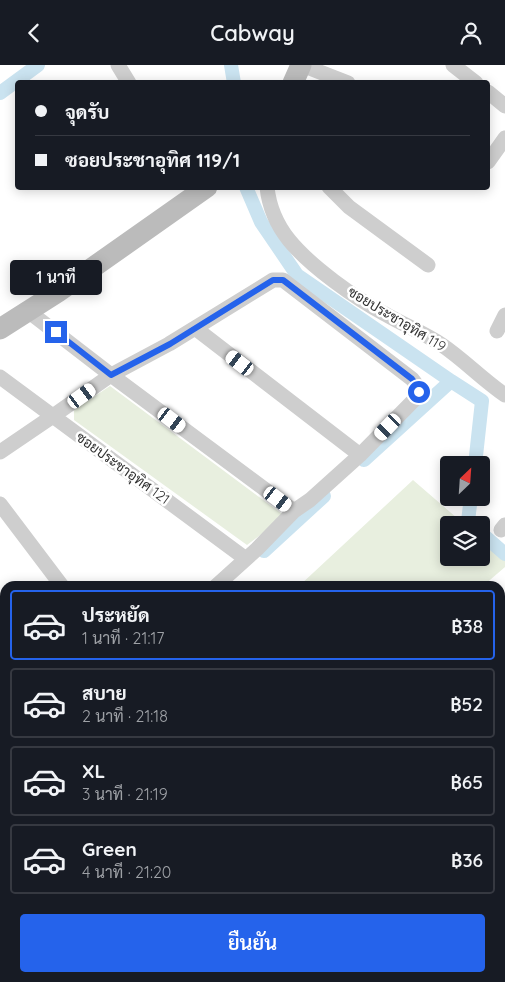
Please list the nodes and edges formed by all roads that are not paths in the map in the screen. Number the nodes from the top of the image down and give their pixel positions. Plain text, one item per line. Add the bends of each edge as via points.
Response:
1 (118, 65) edge
2 (302, 65) edge
3 (453, 65) edge
4 (127, 80) edge
5 (294, 80) edge
6 (340, 80) edge
7 (472, 80) edge
8 (490, 94) edge
9 (505, 106) edge
10 (505, 138) edge
11 (490, 159) edge
12 (200, 190) edge
13 (267, 190) edge
14 (331, 190) edge
15 (428, 265) dead end
16 (28, 311) junction
17 (505, 315) edge
18 (195, 328) junction
19 (0, 329) edge
20 (497, 331) dead end
21 (111, 375) junction
22 (0, 377) edge
23 (505, 395) edge
24 (54, 416) junction
25 (0, 452) edge
26 (360, 455) junction
27 (0, 504) edge
28 (294, 511) junction
29 (246, 559) junction
30 (58, 581) edge
31 (222, 581) edge

1 - 4 street
2 - 5 main road
2 - 6 street
3 - 7 street
8 - 9 street
10 - 11 street
12 - 16 main road
13 - 23 street, ซอยประชาอุทิศ 119 via 276,219 289,240 314,264 384,314 443,345
14 - 15 street via 349,207
16 - 19 main road
16 - 21 street
17 - 20 street
18 - 21 street
18 - 26 street
18 - 26 street via 273,280 283,280 306,297 418,387 416,398
21 - 24 street
21 - 28 street
22 - 24 street, ซอยประชาอุทิศ 121
24 - 25 street
24 - 29 street, ซอยประชาอุทิศ 121
26 - 28 street
27 - 30 street
28 - 29 street
29 - 31 street

